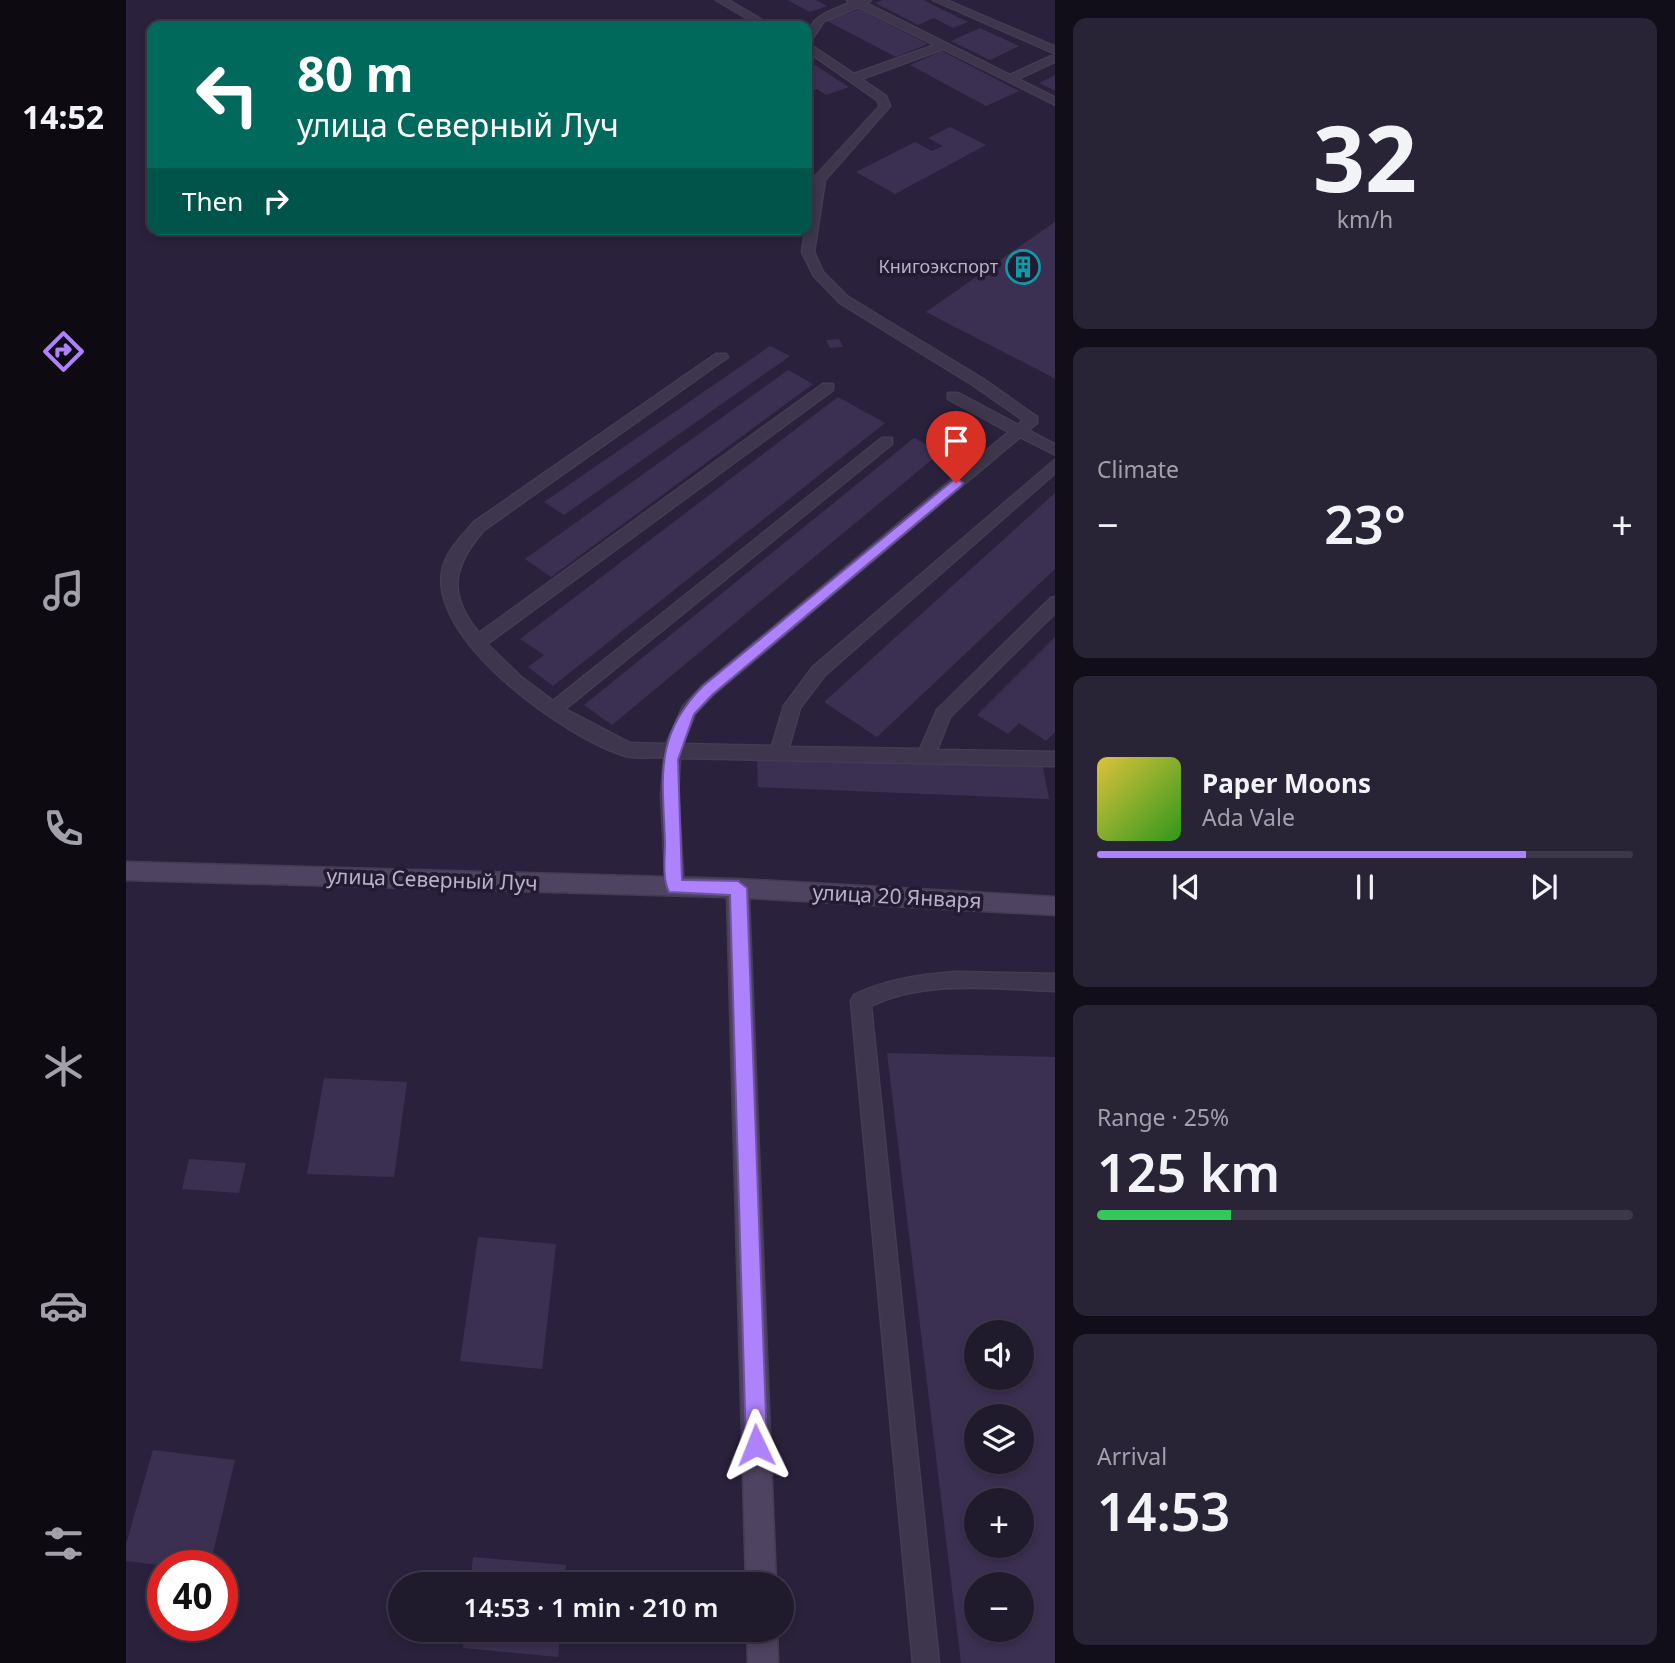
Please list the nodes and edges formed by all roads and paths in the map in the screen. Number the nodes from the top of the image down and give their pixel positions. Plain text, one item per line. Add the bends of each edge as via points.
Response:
1 (720, 0) edge
2 (938, 0) edge
3 (859, 1) edge
4 (758, 21) edge
5 (812, 34) edge
6 (943, 46) junction
7 (812, 48) edge
8 (1055, 51) edge
9 (1055, 57) edge
10 (854, 78) junction
11 (1012, 78) junction
12 (1055, 102) edge
13 (812, 223) edge
14 (810, 235) edge
15 (721, 357) dead end
16 (828, 387) dead end
17 (953, 396) dead end
18 (1018, 431) junction
19 (887, 441) dead end
20 (1055, 452) edge
21 (1055, 464) edge
22 (1055, 602) edge
23 (477, 643) junction
24 (553, 710) junction
25 (673, 750) junction
26 (779, 752) junction
27 (926, 756) junction
28 (1055, 759) edge
29 (126, 871) edge
30 (674, 887) junction
31 (738, 888) junction
32 (1055, 906) edge
33 (1055, 983) edge
34 (761, 1572) edge
35 (762, 1642) edge
36 (763, 1663) edge
37 (926, 1663) edge

1 - 4 lane
2 - 8 lane
3 - 5 lane via 820,19
3 - 6 lane
6 - 10 lane
6 - 11 lane
7 - 10 lane
9 - 11 lane
10 - 13 lane via 882,98 885,106 818,179
11 - 12 lane
14 - 18 lane via 808,252 818,273 844,300 1032,419
15 - 23 lane via 479,526 460,549 449,573 450,596
16 - 23 lane
17 - 18 lane
18 - 20 lane
18 - 25 lane via 708,690 688,710
19 - 24 lane
21 - 26 lane via 819,671 792,706
22 - 27 lane via 943,714
23 - 24 lane
24 - 25 lane via 601,741 629,750
25 - 26 lane
25 - 30 lane
26 - 27 lane
27 - 28 lane
29 - 30 street, улица Северный Луч
30 - 31 street, улица Северный Луч
31 - 32 street, улица 20 Января
31 - 34 street
33 - 37 lane via 908,984 878,990 861,1001
35 - 36 street

